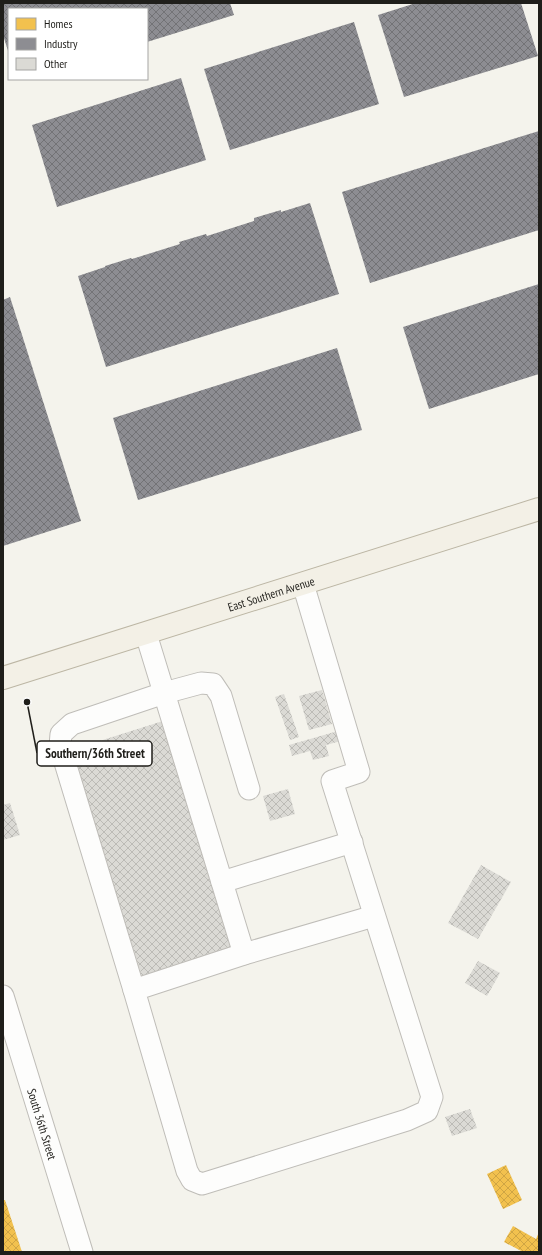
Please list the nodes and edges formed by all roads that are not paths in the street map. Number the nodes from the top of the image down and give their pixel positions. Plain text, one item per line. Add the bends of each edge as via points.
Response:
1 (539, 509) edge
2 (304, 584) junction
3 (146, 634) junction
4 (3, 678) edge
5 (164, 693) junction
6 (249, 790) dead end
7 (352, 842) junction
8 (222, 882) junction
9 (374, 916) junction
10 (244, 954) junction
11 (134, 990) junction
12 (3, 996) edge
13 (82, 1252) edge

1 - 2 main road, East Southern Avenue
2 - 3 main road, East Southern Avenue
2 - 7 street via 359,772 332,781
3 - 4 main road, East Southern Avenue
3 - 5 street
5 - 6 street via 201,683 213,684 221,696
5 - 8 street
5 - 11 street via 72,724 61,734 60,746
7 - 8 street
7 - 9 street
8 - 10 street
9 - 10 street
9 - 11 street via 432,1097 427,1111 408,1120 202,1184 192,1180 187,1171
10 - 11 street
12 - 13 street, South 36th Street

